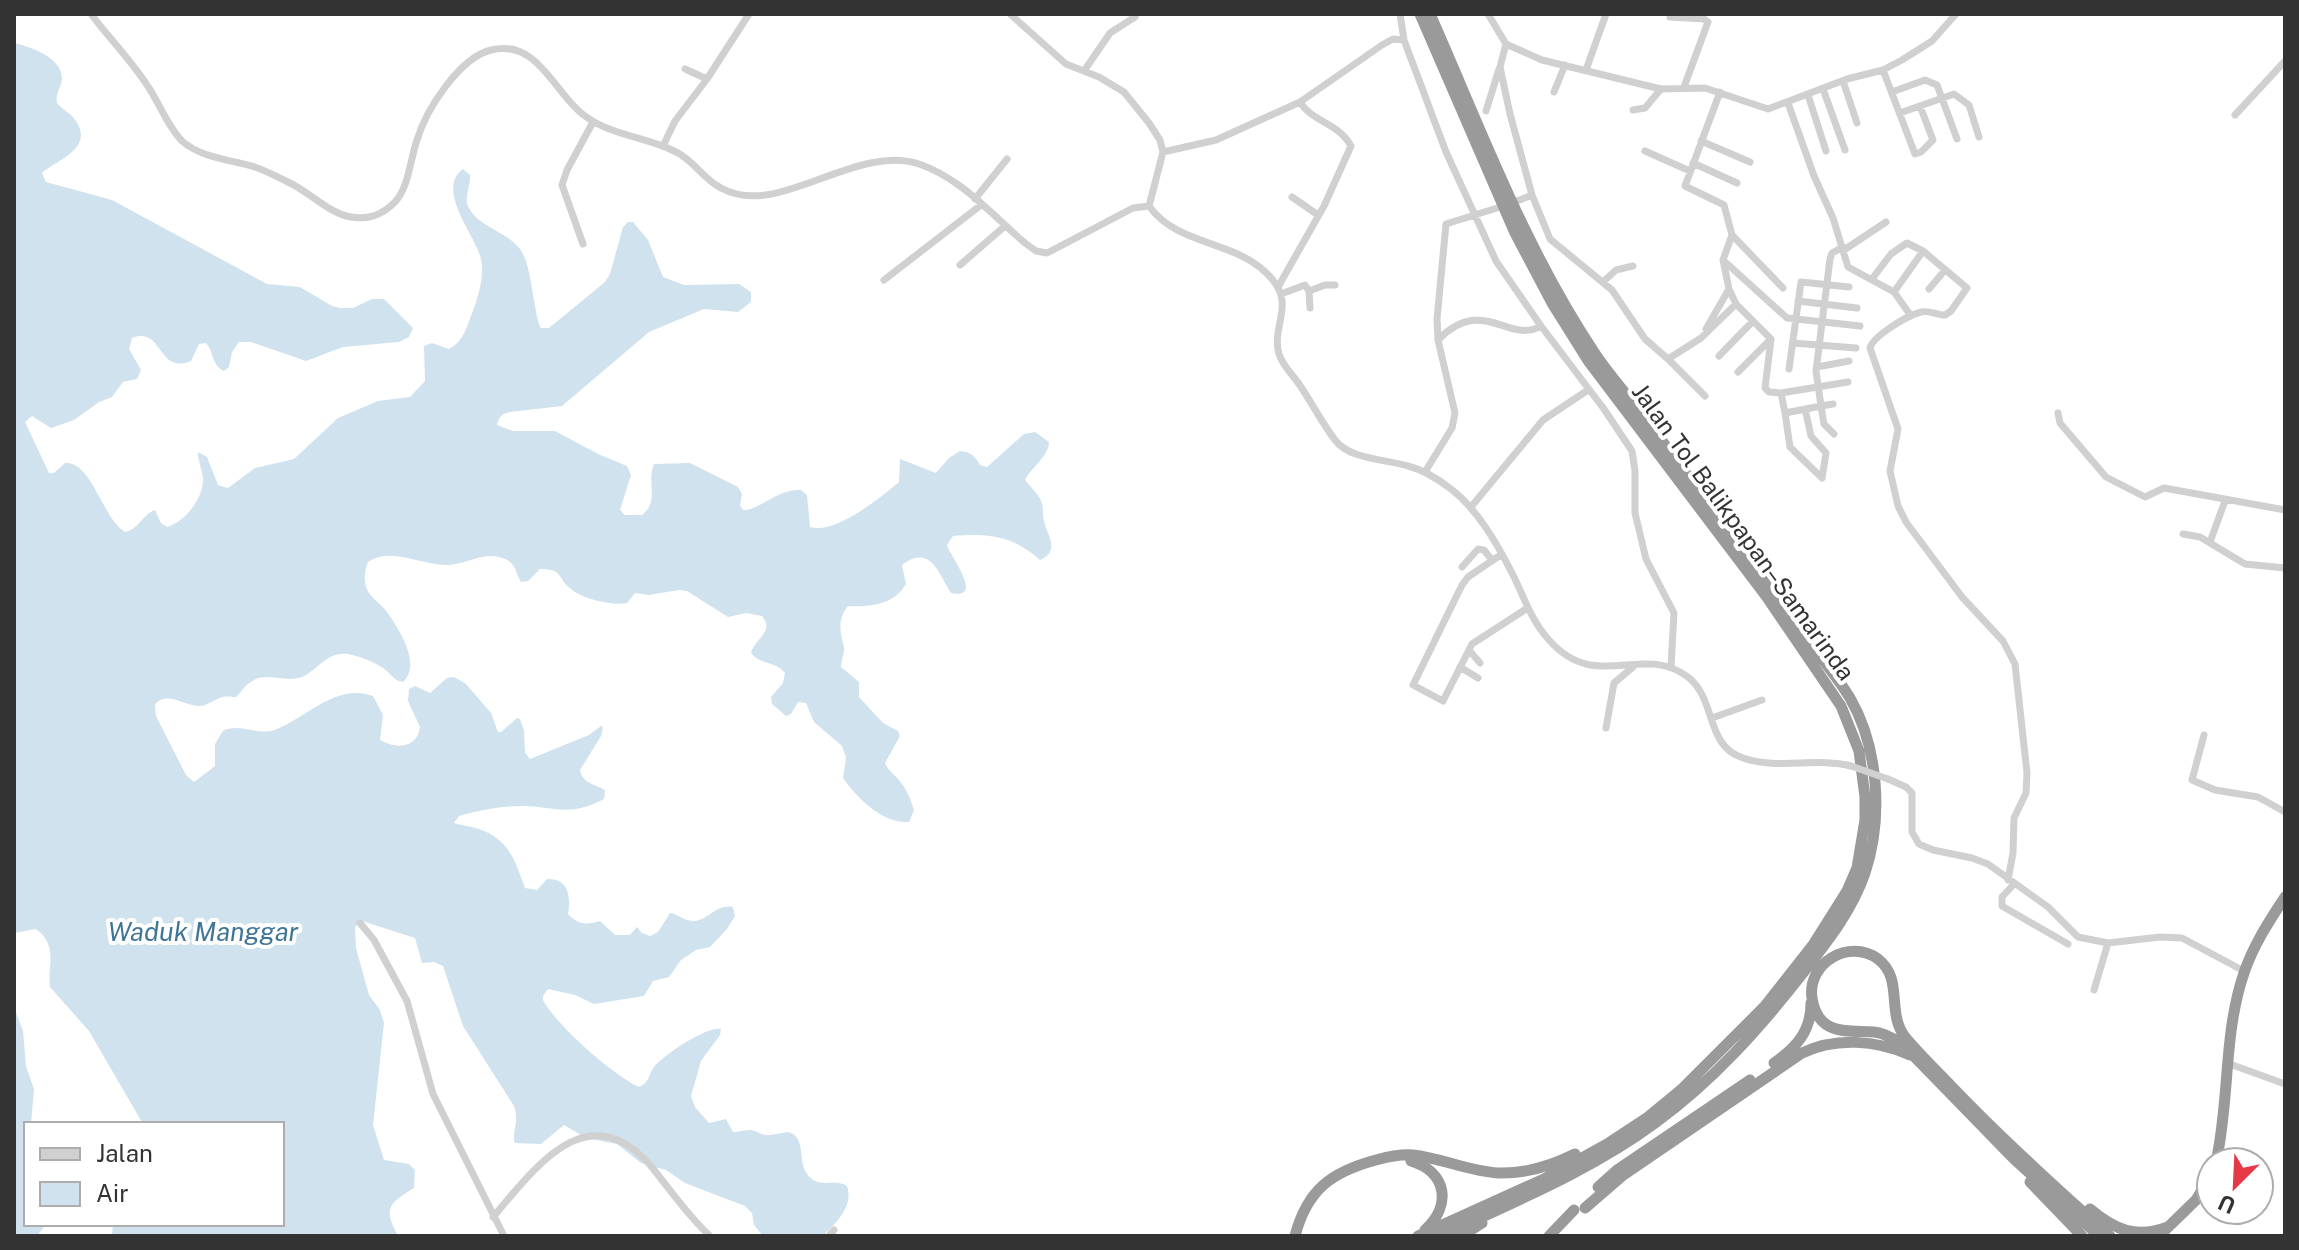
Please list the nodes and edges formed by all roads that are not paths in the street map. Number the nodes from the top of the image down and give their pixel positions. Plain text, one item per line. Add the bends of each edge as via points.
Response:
1 (91, 14) edge
2 (749, 14) edge
3 (1010, 14) edge
4 (1400, 14) edge
5 (1420, 14) edge
6 (1430, 14) edge
7 (1488, 14) edge
8 (1606, 14) edge
9 (1956, 14) edge
10 (1135, 17) dead end
11 (1670, 17) dead end
12 (1404, 40) junction
13 (1506, 44) junction
14 (2285, 61) edge
15 (1565, 65) junction
16 (1500, 67) junction
17 (685, 69) dead end
18 (1586, 70) junction
19 (1883, 70) junction
20 (1084, 71) junction
21 (707, 79) junction
22 (1843, 81) junction
23 (1684, 87) junction
24 (1661, 89) junction
25 (1823, 89) junction
26 (1554, 92) dead end
27 (1720, 92) junction
28 (1892, 92) junction
29 (1808, 95) junction
30 (1941, 97) junction
31 (1300, 102) junction
32 (1788, 103) junction
33 (1920, 106) junction
34 (1633, 110) dead end
35 (1486, 111) dead end
36 (1900, 113) junction
37 (2235, 115) dead end
38 (593, 122) junction
39 (1857, 123) dead end
40 (1979, 137) dead end
41 (1957, 139) dead end
42 (1701, 141) junction
43 (663, 146) junction
44 (1845, 150) dead end
45 (1645, 151) dead end
46 (1826, 151) dead end
47 (1163, 152) junction
48 (1007, 159) dead end
49 (1750, 162) dead end
50 (1692, 167) junction
51 (1737, 183) dead end
52 (1532, 195) junction
53 (1292, 197) dead end
54 (1517, 201) dead end
55 (978, 202) junction
56 (1149, 206) junction
57 (1497, 208) dead end
58 (1318, 215) junction
59 (1477, 215) junction
60 (1886, 222) dead end
61 (1005, 226) junction
62 (1732, 235) junction
63 (583, 244) dead end
64 (1843, 248) junction
65 (1923, 251) junction
66 (1723, 260) junction
67 (960, 265) dead end
68 (1633, 266) dead end
69 (1945, 270) junction
70 (1872, 279) junction
71 (884, 280) dead end
72 (1603, 282) junction
73 (1827, 283) junction
74 (1335, 285) dead end
75 (1849, 287) dead end
76 (1783, 288) dead end
77 (1729, 289) junction
78 (1929, 289) dead end
79 (1280, 291) junction
80 (1309, 291) junction
81 (1894, 292) junction
82 (1798, 301) junction
83 (1825, 303) junction
84 (1736, 304) junction
85 (1310, 308) dead end
86 (1857, 308) dead end
87 (1911, 316) junction
88 (1753, 321) junction
89 (1796, 321) junction
90 (1822, 323) junction
91 (1541, 326) junction
92 (1860, 326) dead end
93 (1701, 338) junction
94 (1771, 339) junction
95 (1438, 340) junction
96 (1793, 343) junction
97 (1820, 345) junction
98 (1856, 348) dead end
99 (1719, 356) dead end
100 (1668, 359) junction
101 (1849, 361) dead end
102 (1817, 367) junction
103 (1789, 369) dead end
104 (1738, 372) dead end
105 (1848, 382) dead end
106 (1818, 386) junction
107 (1588, 390) junction
108 (1781, 393) junction
109 (1705, 396) dead end
110 (1833, 404) dead end
111 (1821, 406) junction
112 (1805, 409) junction
113 (1785, 413) junction
114 (2058, 413) dead end
115 (1834, 434) dead end
116 (1425, 472) junction
117 (2225, 501) junction
118 (1471, 507) junction
119 (2285, 510) edge
120 (2183, 534) dead end
121 (2210, 542) junction
122 (1502, 554) junction
123 (1492, 560) junction
124 (1462, 567) dead end
125 (2285, 568) edge
126 (1526, 609) junction
127 (1469, 650) junction
128 (1480, 663) dead end
129 (1635, 665) junction
130 (1460, 667) junction
131 (1671, 667) junction
132 (1478, 678) dead end
133 (1762, 700) dead end
134 (1712, 718) junction
135 (1606, 728) dead end
136 (2204, 735) dead end
137 (2285, 812) edge
138 (2011, 882) junction
139 (2285, 897) edge
140 (360, 923) dead end
141 (2108, 943) junction
142 (2068, 944) dead end
143 (2244, 971) junction
144 (1812, 990) junction
145 (2094, 990) dead end
146 (1915, 1057) junction
147 (2227, 1063) junction
148 (2285, 1084) edge
149 (1648, 1117) junction
150 (2218, 1146) edge
151 (2015, 1150) junction
152 (2023, 1167) junction
153 (1517, 1201) junction
154 (2195, 1201) edge
155 (1579, 1209) junction
156 (493, 1217) junction
157 (2168, 1231) edge
158 (504, 1236) edge
159 (710, 1236) edge
160 (1298, 1236) edge
161 (1418, 1236) edge
162 (1441, 1236) edge
163 (1462, 1236) edge
164 (1549, 1236) edge
165 (1556, 1236) edge
166 (2082, 1236) edge
167 (2099, 1236) edge
168 (2110, 1236) edge

1 - 38 street via 135,67 185,143 262,170 351,217 377,216 399,197 417,138 437,99 462,69 491,50 518,53 537,63
2 - 21 street
3 - 20 street via 1063,62
4 - 12 street
5 - 149 highway, Jalan Tol Balikpapan–Samarinda via 1515,233 1552,303 1589,362 1829,686 1859,751 1865,820 1847,891 1765,1006
6 - 153 highway, Jalan Tol Balikpapan–Samarinda via 1523,229 1560,299 1850,698 1869,752 1876,799 1872,847 1855,897 1771,1014 1654,1124
7 - 13 street
8 - 18 street
9 - 19 street via 1932,41
10 - 20 street via 1110,33
11 - 23 street via 1708,22
12 - 31 street via 1382,45
12 - 59 street via 1446,152
13 - 15 street
13 - 16 street
14 - 37 street
15 - 18 street
15 - 26 street
16 - 35 street
16 - 52 street
17 - 21 street
18 - 24 street
19 - 22 street
19 - 28 street
20 - 47 street via 1127,95 1156,132
21 - 43 street
22 - 25 street
22 - 39 street
23 - 24 street
23 - 27 street
24 - 34 street via 1645,108
25 - 29 street
25 - 44 street
27 - 32 street via 1765,109
27 - 42 street
28 - 30 street via 1930,81
28 - 36 street
29 - 32 street
29 - 46 street
30 - 33 street
30 - 40 street via 1954,94 1967,102
30 - 41 street
31 - 47 street via 1216,140
31 - 58 street via 1351,146
32 - 64 street
33 - 36 street
33 - 36 street via 1933,140 1918,154
38 - 43 street
38 - 63 street via 562,185
42 - 49 street
42 - 50 street
43 - 55 street via 721,189 751,197 858,166 900,161 937,172
45 - 50 street
47 - 56 street
48 - 55 street
50 - 51 street
50 - 62 street via 1686,187 1723,203
52 - 54 street
52 - 72 street via 1553,242
53 - 58 street
55 - 61 street
55 - 71 street
56 - 61 street via 1133,208 1047,253 1036,251
56 - 79 street via 1181,234 1235,251 1266,273
57 - 59 street
58 - 79 street
59 - 91 street via 1496,261
59 - 95 street via 1446,224
60 - 64 street
61 - 67 street
62 - 66 street
62 - 76 street
64 - 70 street via 1851,270
64 - 73 street via 1831,254
65 - 69 street
65 - 70 street via 1901,245
65 - 81 street
66 - 77 street
66 - 89 street via 1784,317
68 - 72 street via 1616,270
69 - 78 street
69 - 87 street via 1966,285 1964,294 1944,316 1926,311
70 - 81 street
72 - 100 street via 1645,339
73 - 75 street
73 - 82 street via 1801,282
73 - 83 street
74 - 80 street
77 - 84 street
77 - 93 street
79 - 80 street via 1303,285
79 - 116 street via 1279,355 1336,441 1351,452
80 - 85 street
81 - 87 street
82 - 83 street
82 - 89 street
83 - 86 street
83 - 90 street
84 - 88 street
84 - 93 street
87 - 138 street via 1874,338 1870,348 1898,429 1890,471 1906,522 2003,641 2015,664 2027,773 2026,793 2014,818
88 - 94 street
88 - 99 street
89 - 90 street
89 - 96 street
90 - 92 street
90 - 97 street
91 - 95 street via 1521,331 1472,320
91 - 107 street
93 - 100 street
94 - 104 street
94 - 108 street via 1765,388
95 - 116 street via 1455,413 1452,428
96 - 97 street
96 - 103 street
97 - 98 street
97 - 102 street
100 - 109 street
101 - 102 street
102 - 106 street
105 - 106 street
106 - 108 street
106 - 111 street
107 - 118 street via 1543,420
107 - 131 street via 1632,451 1635,513 1646,559 1674,613
108 - 113 street
110 - 111 street
111 - 112 street
111 - 115 street via 1824,424
112 - 113 street
112 - 113 street via 1811,436 1826,453 1822,478 1790,447
114 - 117 street via 2081,450 2118,485 2145,497 2164,488
116 - 118 street
117 - 119 street
117 - 121 street
118 - 122 street
120 - 121 street
121 - 125 street via 2245,564
122 - 123 street
122 - 126 street
123 - 124 street via 1478,549
123 - 130 street via 1464,581 1412,684 1442,702
126 - 127 street
126 - 129 street via 1554,645 1576,661 1599,668
127 - 128 street
127 - 130 street
129 - 131 street
129 - 135 street via 1614,683
130 - 132 street
131 - 134 street via 1696,685
133 - 134 street
134 - 138 street, bridge via 1719,743 1744,759 1835,762 1903,785 1912,793 1912,832 1919,844 1988,864
136 - 137 street via 2192,780 2258,797
138 - 141 street via 2048,907 2074,935
138 - 142 street via 2002,906
139 - 143 highway
140 - 156 street via 407,1001 433,1094
141 - 143 street via 2182,938
141 - 145 street
143 - 147 highway
144 - 146 highway via 1817,1012 1833,1028 1884,1034
144 - 151 highway via 1819,969 1837,954 1859,951 1880,961 1892,979 1895,1016 1903,1035
144 - 155 highway via 1809,1023 1793,1048 1617,1170
146 - 152 highway
146 - 155 highway via 1863,1043 1815,1047
147 - 148 street
147 - 150 highway
149 - 160 highway via 1586,1150 1534,1169 1482,1171 1412,1155 1354,1166 1316,1191 1306,1205
149 - 161 highway, Jalan Tol Balikpapan–Samarinda via 1544,1179
151 - 157 highway via 2120,1230
151 - 168 highway
152 - 166 highway
152 - 167 highway
153 - 162 highway, Jalan Tol Balikpapan–Samarinda
153 - 163 highway
154 - 157 highway
155 - 164 highway
155 - 165 highway
156 - 158 street
156 - 159 street via 555,1151 572,1139 596,1135 635,1152
160 - 161 highway via 1311,1208 1342,1177 1372,1165 1413,1161 1433,1172 1442,1189 1436,1217

